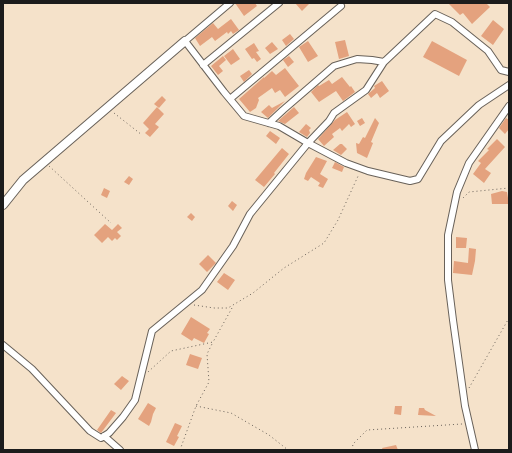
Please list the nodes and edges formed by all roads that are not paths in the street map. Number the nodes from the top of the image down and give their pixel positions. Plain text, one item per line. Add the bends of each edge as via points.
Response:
1 (230, 3) edge
2 (279, 3) edge
3 (342, 6) dead end
4 (184, 41) junction
5 (384, 62) junction
6 (203, 65) junction
7 (509, 72) edge
8 (509, 85) edge
9 (230, 99) junction
10 (509, 106) edge
11 (269, 123) junction
12 (308, 143) junction
13 (3, 205) edge
14 (3, 345) edge
15 (104, 436) junction
16 (120, 450) edge
17 (475, 450) edge

1 - 4 street
2 - 6 street
3 - 9 street
4 - 6 street
4 - 13 street via 23,180
5 - 7 street via 435,14 452,22 488,51 501,70
5 - 11 street via 357,59 334,66
5 - 12 street via 366,90 334,113
6 - 9 street
8 - 12 street via 479,105 441,141 418,179 410,180 361,169
9 - 11 street via 244,116
10 - 17 street via 469,163 457,192 448,235 448,280 468,424
11 - 12 street
12 - 15 street via 250,214 233,246 202,290 152,331 135,400 123,418
14 - 15 street via 32,369 90,432 101,438
15 - 16 street

